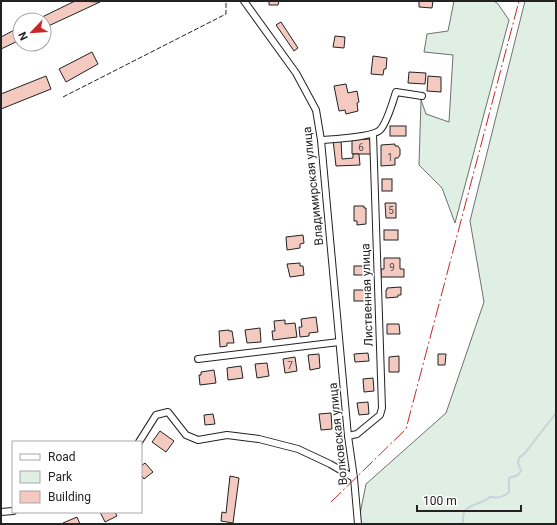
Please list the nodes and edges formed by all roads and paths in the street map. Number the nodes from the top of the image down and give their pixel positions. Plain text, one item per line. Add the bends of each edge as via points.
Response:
1 (244, 1) edge
2 (422, 96) dead end
3 (373, 134) junction
4 (322, 140) junction
5 (339, 342) junction
6 (198, 359) dead end
7 (348, 436) junction
8 (140, 441) edge
9 (354, 478) junction
10 (12, 511) edge
11 (1, 512) edge
12 (358, 524) edge

1 - 4 street, Владимирская улица via 296,73 316,110
2 - 3 street via 396,92 381,130
3 - 4 street
3 - 7 street, Лиственная улица via 382,408 380,415 357,434
4 - 5 street, Владимирская улица
5 - 6 street
5 - 7 street, Волковская улица
7 - 9 street, Волковская улица
8 - 9 street via 156,415 168,412 186,435 198,440 227,435 259,439 298,449
9 - 12 street, Волковская улица
10 - 11 street

